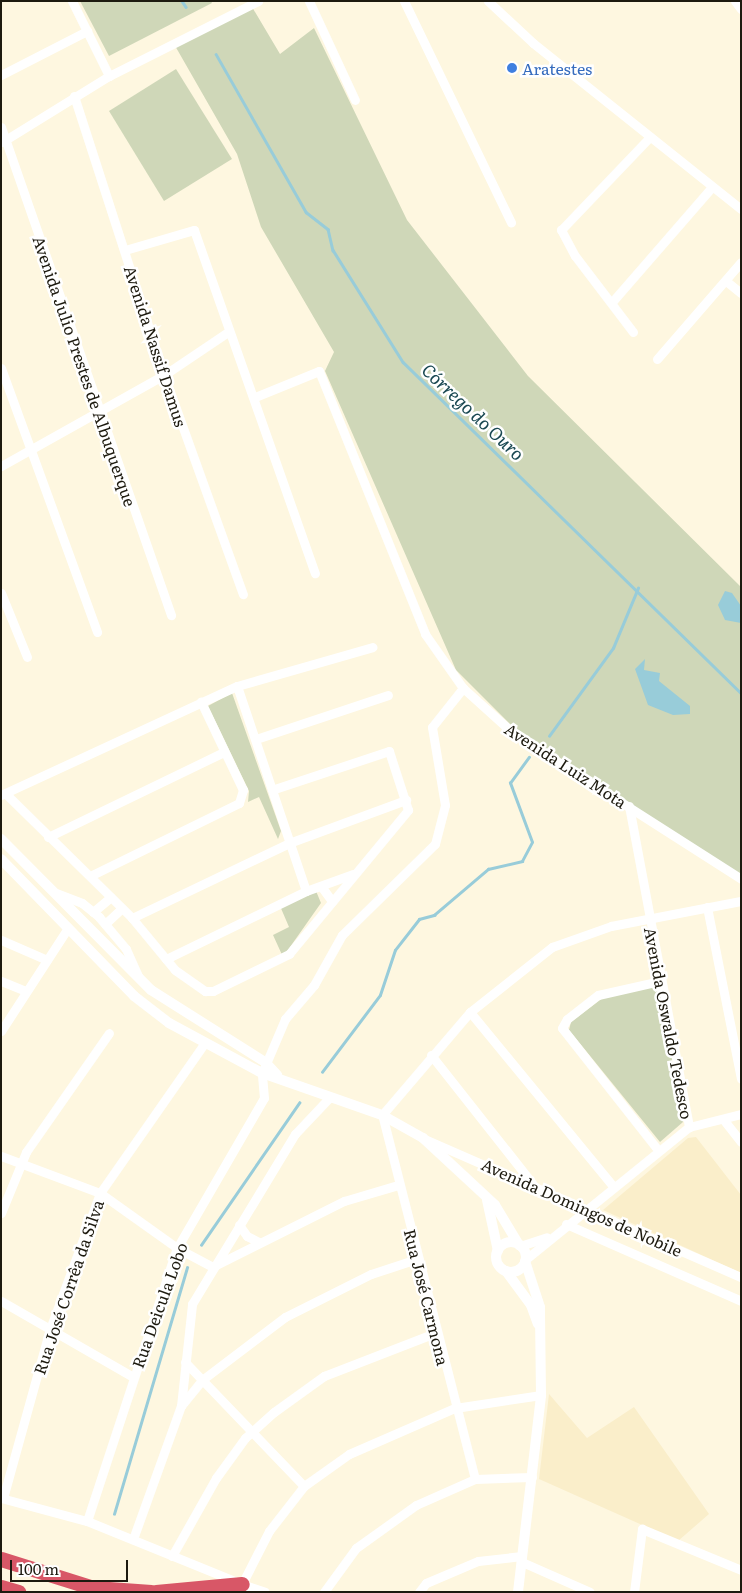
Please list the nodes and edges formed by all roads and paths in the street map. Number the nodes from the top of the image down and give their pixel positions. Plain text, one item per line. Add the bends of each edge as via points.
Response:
1 (72, 1) edge
2 (258, 1) edge
3 (309, 1) edge
4 (404, 1) edge
5 (488, 1) edge
6 (735, 1) edge
7 (741, 9) edge
8 (87, 31) junction
9 (1, 75) edge
10 (109, 76) junction
11 (74, 96) junction
12 (355, 100) dead end
13 (1, 127) edge
14 (650, 137) junction
15 (4, 142) edge
16 (712, 187) junction
17 (741, 209) edge
18 (511, 222) dead end
19 (124, 250) junction
20 (741, 262) edge
21 (726, 281) junction
22 (741, 293) edge
23 (612, 302) junction
24 (228, 332) junction
25 (633, 332) dead end
26 (657, 359) dead end
27 (1, 368) edge
28 (164, 375) junction
29 (254, 398) junction
30 (97, 413) junction
31 (30, 452) junction
32 (1, 466) edge
33 (315, 574) dead end
34 (1, 593) edge
35 (243, 594) dead end
36 (171, 615) dead end
37 (97, 632) dead end
38 (373, 647) dead end
39 (27, 656) dead end
40 (237, 686) junction
41 (463, 688) junction
42 (388, 695) dead end
43 (201, 702) junction
44 (256, 739) junction
45 (224, 752) junction
46 (272, 790) junction
47 (4, 795) edge
48 (406, 800) junction
49 (629, 806) junction
50 (48, 837) junction
51 (1, 839) edge
52 (289, 843) junction
53 (1, 859) edge
54 (353, 874) junction
55 (90, 876) junction
56 (741, 880) edge
57 (321, 886) junction
58 (306, 891) junction
59 (54, 892) junction
60 (112, 897) junction
61 (332, 901) junction
62 (741, 901) edge
63 (707, 907) junction
64 (122, 908) junction
65 (90, 909) junction
66 (76, 915) junction
67 (132, 918) junction
68 (648, 920) junction
69 (105, 924) junction
70 (68, 928) junction
71 (1, 940) edge
72 (121, 942) junction
73 (112, 951) junction
74 (166, 959) junction
75 (47, 960) junction
76 (101, 963) junction
77 (138, 979) junction
78 (1, 981) edge
79 (660, 981) junction
80 (26, 991) junction
81 (470, 1012) junction
82 (1, 1031) edge
83 (109, 1033) dead end
84 (204, 1044) junction
85 (430, 1055) junction
86 (265, 1062) junction
87 (262, 1072) junction
88 (277, 1075) junction
89 (741, 1079) edge
90 (329, 1098) junction
91 (741, 1114) edge
92 (382, 1115) junction
93 (723, 1119) junction
94 (689, 1127) junction
95 (423, 1138) junction
96 (741, 1142) edge
97 (658, 1150) junction
98 (1, 1156) edge
99 (20, 1162) junction
100 (532, 1183) junction
101 (398, 1185) junction
102 (612, 1185) junction
103 (100, 1193) junction
104 (485, 1194) junction
105 (585, 1208) junction
106 (1, 1213) edge
107 (566, 1224) junction
108 (239, 1225) junction
109 (550, 1236) junction
110 (259, 1242) junction
111 (519, 1245) junction
112 (176, 1248) junction
113 (498, 1251) junction
114 (417, 1259) junction
115 (525, 1260) junction
116 (212, 1267) junction
117 (506, 1271) junction
118 (741, 1277) edge
119 (1, 1300) edge
120 (741, 1301) edge
121 (50, 1329) junction
122 (541, 1332) junction
123 (435, 1333) junction
124 (184, 1362) junction
125 (133, 1377) junction
126 (202, 1380) junction
127 (541, 1395) junction
128 (182, 1406) junction
129 (456, 1408) junction
130 (254, 1430) junction
131 (532, 1477) junction
132 (475, 1479) junction
133 (304, 1486) junction
134 (2, 1498) edge
135 (87, 1521) junction
136 (133, 1539) junction
137 (172, 1556) junction
138 (1, 1559) edge
139 (522, 1559) junction
140 (741, 1570) edge
141 (242, 1584) junction
142 (1, 1587) edge
143 (101, 1590) edge
144 (18, 1592) edge
145 (151, 1592) edge
146 (156, 1592) edge
147 (265, 1592) edge
148 (324, 1592) edge
149 (419, 1592) edge
150 (518, 1592) edge
151 (590, 1592) edge
152 (634, 1592) edge

1 - 8 street
2 - 10 street
3 - 12 street
4 - 18 street
5 - 14 street
6 - 7 street
8 - 9 street
8 - 10 street
10 - 11 street
11 - 15 street
11 - 19 street, Avenida Nassif Damus
13 - 15 street, Avenida Julio Prestes de Albuquerque
14 - 16 street
14 - 23 street via 561,230 575,256
15 - 30 street, Avenida Julio Prestes de Albuquerque
16 - 17 street
16 - 23 street
19 - 24 street via 194,230
19 - 28 street, Avenida Nassif Damus
20 - 21 street
21 - 22 street
21 - 26 street
23 - 25 street
24 - 28 street
24 - 29 street
27 - 31 street
28 - 30 street
28 - 35 street, Avenida Nassif Damus
29 - 33 street
29 - 41 street, Avenida Luiz Mota via 319,371 425,634
30 - 31 street
30 - 36 street, Avenida Julio Prestes de Albuquerque
31 - 32 street
31 - 37 street
34 - 39 street
38 - 40 street
40 - 43 street
40 - 44 street
41 - 49 street, Avenida Luiz Mota via 513,733
41 - 86 street via 432,728 444,805 435,844 342,935 314,985 285,1020
42 - 44 street
43 - 45 street
43 - 47 street
44 - 46 street
45 - 50 street
45 - 55 street via 243,790 239,803
46 - 48 street via 389,751
46 - 52 street
47 - 50 street
48 - 52 street
48 - 54 street via 408,810
49 - 56 street, Avenida Luiz Mota
49 - 68 street, Avenida Oswaldo Tedesco
50 - 55 street
51 - 59 street
52 - 58 street
52 - 67 street
53 - 70 street
54 - 57 street
54 - 61 street
55 - 60 street
57 - 58 street
57 - 61 street
58 - 74 street
59 - 65 street
59 - 66 street
60 - 64 street
60 - 65 street
61 - 74 street via 289,954 213,991 205,991
62 - 63 street
63 - 68 street
63 - 89 street
64 - 67 street
64 - 69 street
65 - 66 street
65 - 69 street
66 - 70 street
66 - 73 street
67 - 74 street
68 - 79 street, Avenida Oswaldo Tedesco
68 - 81 street via 578,935 552,947
69 - 72 street
70 - 75 street
70 - 76 street
71 - 75 street
72 - 73 street
72 - 77 street
73 - 76 street
73 - 77 street
75 - 80 street
76 - 84 street via 134,996
77 - 86 street via 173,1007
78 - 80 street
79 - 94 street, Avenida Oswaldo Tedesco
79 - 97 street via 598,995 567,1019 562,1028
80 - 82 street
81 - 85 street
81 - 102 street
83 - 99 street
84 - 87 street
84 - 103 street, Rua José Corrêa da Silva
85 - 92 street
85 - 100 street
86 - 87 street
86 - 88 street
87 - 88 street
87 - 112 street, Rua Deicula Lobo via 264,1098
88 - 90 street
90 - 92 street
90 - 108 street via 295,1134
91 - 93 street
92 - 95 street
92 - 101 street, Rua José Carmona
93 - 94 street
93 - 96 street
94 - 97 street
95 - 100 street, Avenida Domingos de Nobile
95 - 104 street
97 - 102 street
98 - 99 street
99 - 103 street
99 - 106 street
100 - 105 street, Avenida Domingos de Nobile
101 - 110 street via 344,1201
101 - 114 street, Rua José Carmona
102 - 105 street
103 - 112 street
103 - 121 street, Rua José Corrêa da Silva
104 - 111 street
104 - 113 street
105 - 107 street
105 - 118 street, Avenida Domingos de Nobile
107 - 109 street
107 - 120 street, Avenida Domingos de Nobile
108 - 110 street via 247,1236
108 - 116 street
109 - 111 street
109 - 115 street
110 - 116 street
111 - 113 street via 504,1244
111 - 115 street
112 - 116 street
112 - 125 street, Rua Deicula Lobo
113 - 117 street via 497,1260
114 - 123 street, Rua José Carmona
114 - 126 street via 371,1274 285,1317
115 - 117 street via 516,1271
115 - 122 street via 537,1290
116 - 124 street via 192,1304
117 - 122 street via 531,1305
119 - 121 street
121 - 125 street
121 - 134 street, Rua José Corrêa da Silva
122 - 127 street
123 - 129 street, Rua José Carmona
123 - 130 street via 324,1376
124 - 126 street
124 - 128 street
125 - 135 street, Rua Deicula Lobo
126 - 128 street
126 - 130 street
127 - 129 street
127 - 131 street
128 - 136 street
129 - 132 street, Rua José Carmona
129 - 133 street via 381,1437
130 - 133 street
130 - 137 street via 216,1478
131 - 132 street
131 - 139 street
132 - 148 street via 386,1524 356,1548
133 - 141 street via 270,1531
134 - 135 street
135 - 136 street
136 - 137 street
137 - 141 street
138 - 143 highway
139 - 149 street via 478,1561 426,1583
139 - 150 street
139 - 151 street
140 - 152 street via 642,1529
141 - 146 highway
141 - 147 street
142 - 144 highway
143 - 145 highway

